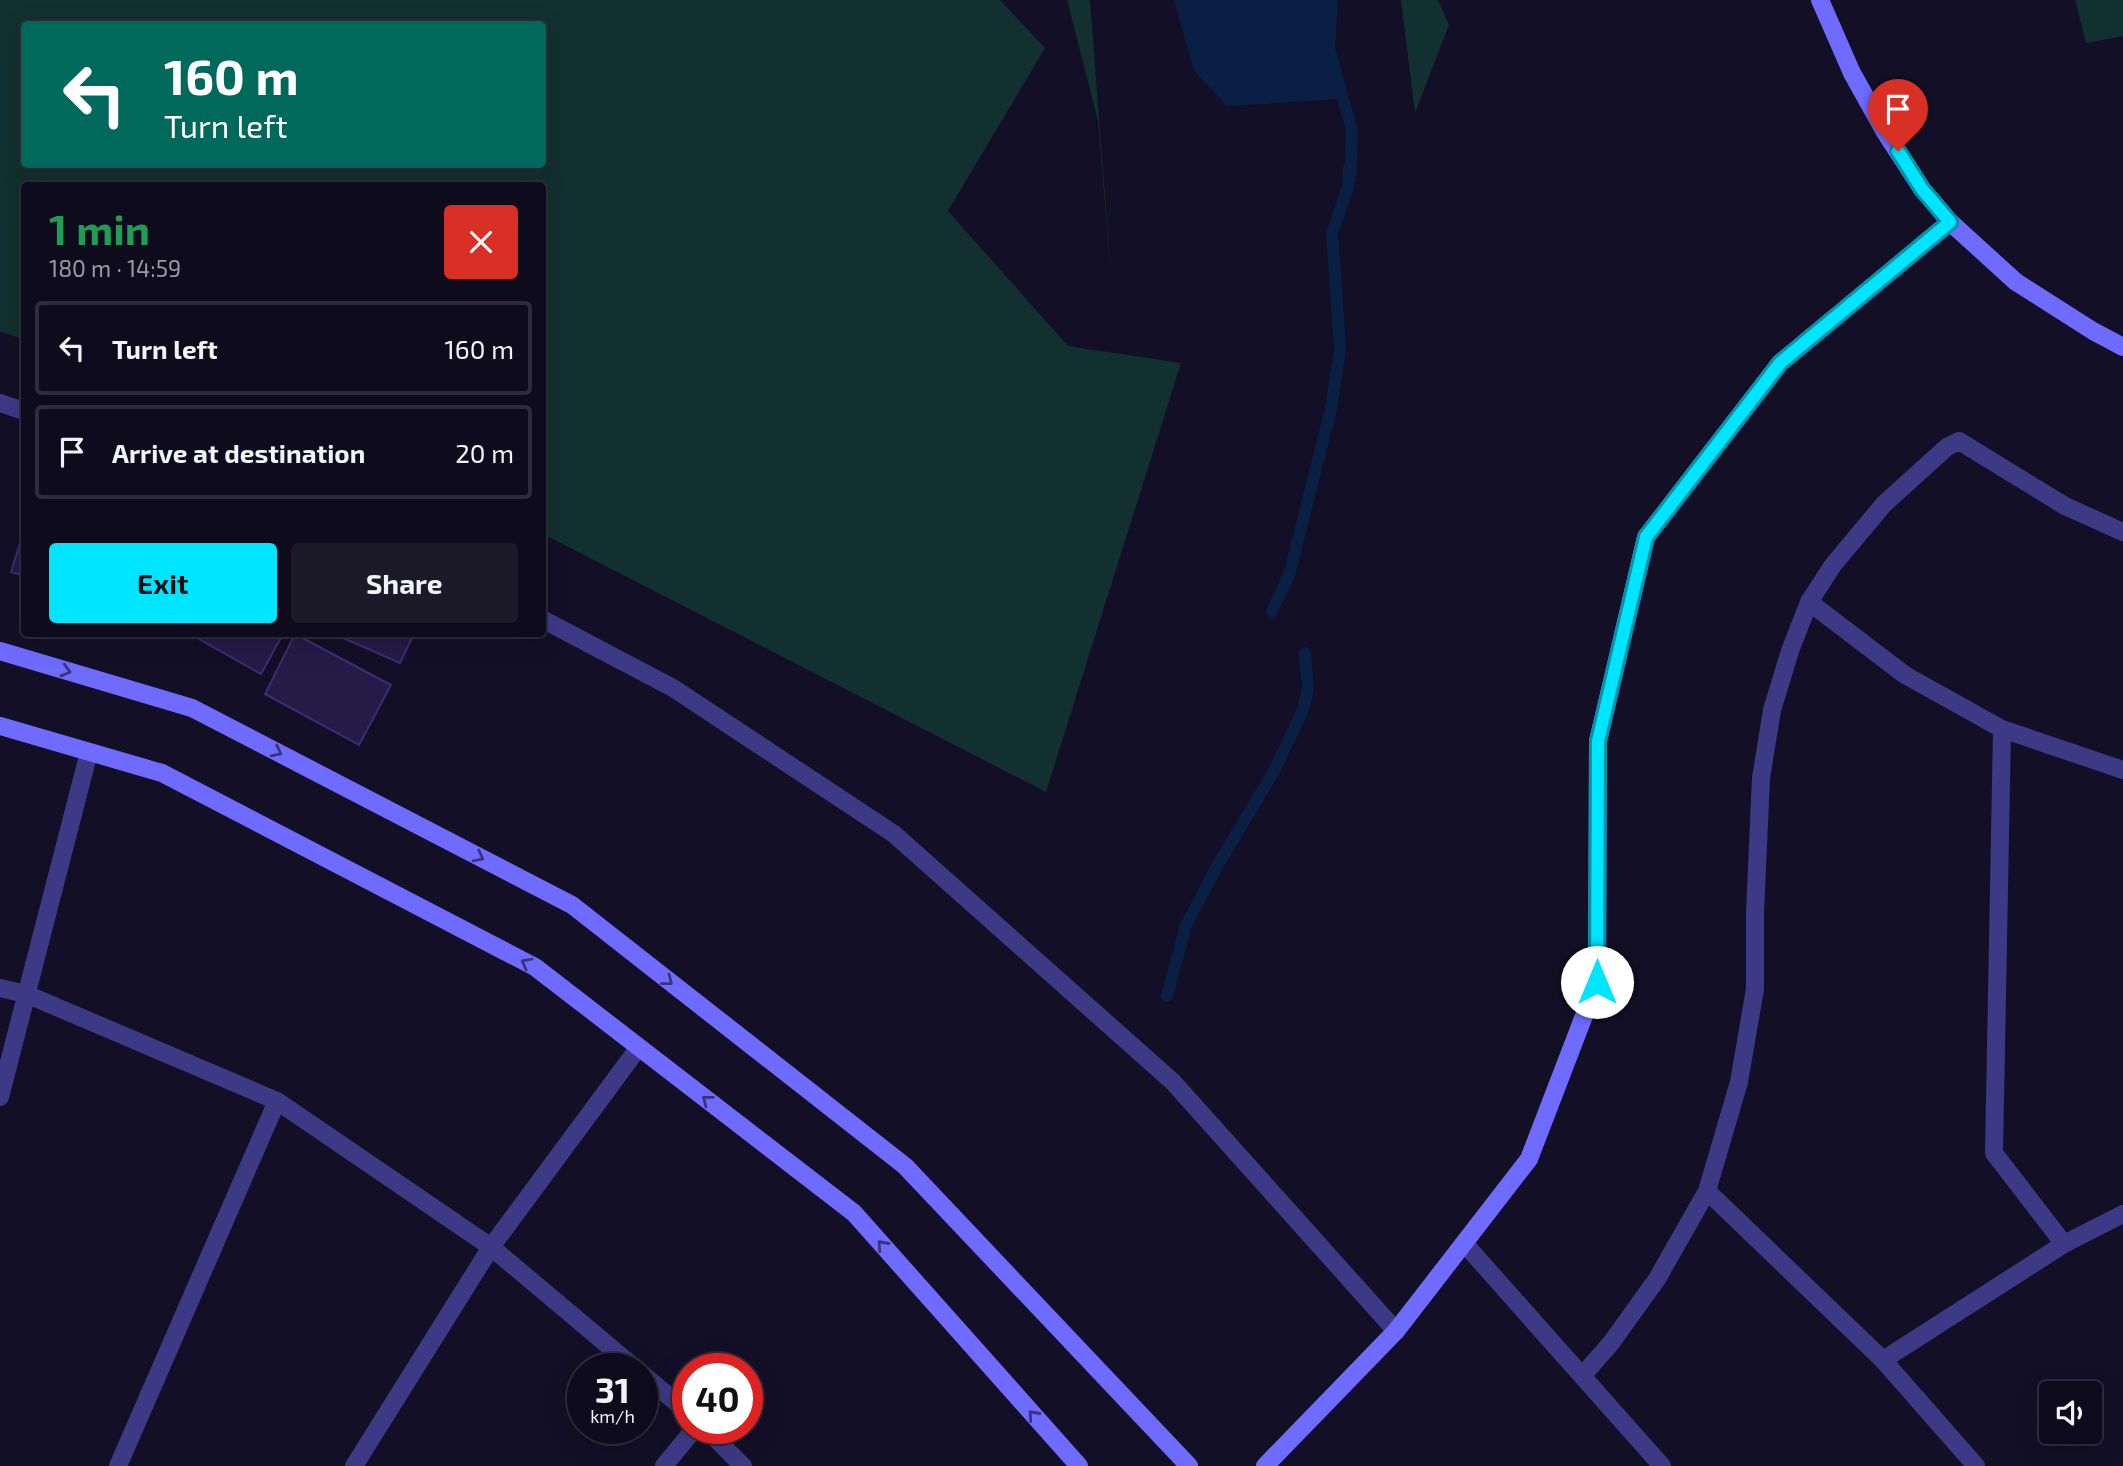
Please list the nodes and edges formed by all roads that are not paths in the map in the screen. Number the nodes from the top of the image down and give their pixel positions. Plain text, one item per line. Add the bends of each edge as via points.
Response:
1 (1820, 0) edge
2 (1950, 222) junction
3 (2123, 347) edge
4 (0, 403) edge
5 (21, 410) edge
6 (2123, 532) edge
7 (1809, 602) junction
8 (546, 621) edge
9 (0, 651) edge
10 (0, 726) edge
11 (2002, 729) junction
12 (89, 752) junction
13 (2123, 769) edge
14 (0, 988) edge
15 (26, 994) junction
16 (639, 1047) junction
17 (0, 1097) edge
18 (277, 1101) junction
19 (1707, 1191) junction
20 (2123, 1214) edge
21 (1464, 1243) junction
22 (2064, 1244) junction
23 (491, 1247) junction
24 (1396, 1331) junction
25 (617, 1353) edge
26 (1882, 1360) junction
27 (1582, 1376) junction
28 (658, 1387) edge
29 (672, 1399) edge
30 (682, 1444) edge
31 (721, 1444) edge
32 (118, 1466) edge
33 (354, 1466) edge
34 (664, 1466) edge
35 (743, 1466) edge
36 (1079, 1466) edge
37 (1189, 1466) edge
38 (1265, 1466) edge
39 (1662, 1466) edge
40 (1976, 1466) edge

1 - 2 street via 1852,73 1885,132
2 - 3 street via 2017,282
2 - 21 street via 1780,363 1646,537 1598,741 1597,982 1529,1159
4 - 5 street
6 - 7 street via 2065,506 1959,441 1884,505 1833,565
7 - 11 street via 1905,675
7 - 19 street via 1772,710 1762,778 1755,989 1739,1082
8 - 24 street via 673,688 894,834 1173,1082
9 -> 37 street via 192,708 572,905 905,1166
10 - 12 street
11 - 13 street
11 - 22 street via 1994,1153
12 - 15 street
16 -> 12 street via 535,967 162,773
14 - 15 street
15 - 17 street
15 - 18 street
16 - 23 street
36 -> 16 street via 854,1213
18 - 23 street
18 - 32 street
19 - 26 street
19 - 27 street via 1657,1279
20 - 22 street
21 - 24 street
21 - 27 street
22 - 26 street
23 - 25 street
23 - 33 street
24 - 38 street
26 - 40 street
27 - 39 street
28 - 29 street
30 - 34 street
31 - 35 street

